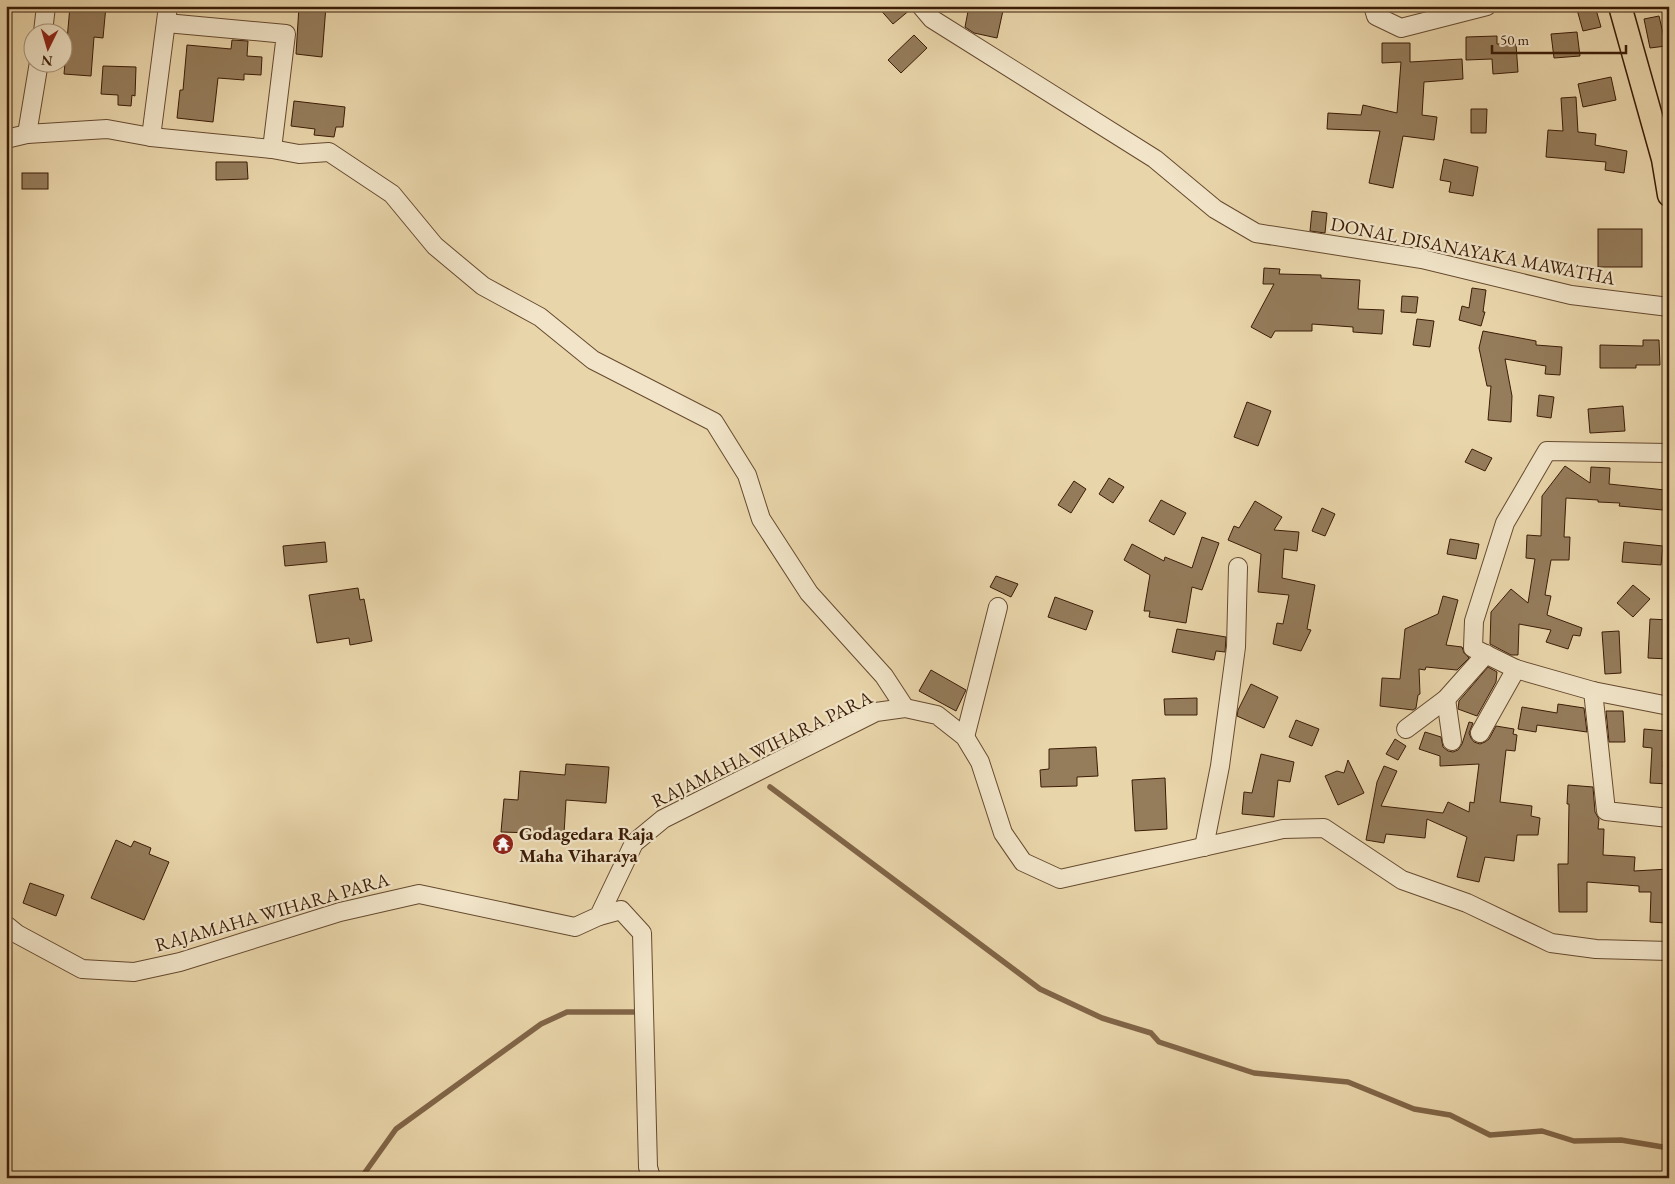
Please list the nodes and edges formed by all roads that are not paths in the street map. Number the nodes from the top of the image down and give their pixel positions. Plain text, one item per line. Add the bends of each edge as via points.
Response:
1 (46, 6) edge
2 (921, 6) edge
3 (1373, 6) edge
4 (1487, 6) edge
5 (1620, 6) edge
6 (167, 15) edge
7 (44, 22) edge
8 (37, 72) edge
9 (27, 134) junction
10 (151, 137) junction
11 (6, 139) edge
12 (272, 149) junction
13 (1669, 194) edge
14 (1669, 307) edge
15 (1669, 453) edge
16 (1238, 567) dead end
17 (998, 607) dead end
18 (1486, 654) junction
19 (1516, 669) junction
20 (1594, 691) junction
21 (1446, 700) junction
22 (1669, 706) edge
23 (905, 708) junction
24 (1406, 729) dead end
25 (1480, 733) dead end
26 (965, 738) junction
27 (1452, 741) dead end
28 (1669, 818) edge
29 (1204, 847) junction
30 (599, 916) junction
31 (6, 925) edge
32 (1669, 951) edge
33 (651, 1178) edge

1 - 7 street
2 - 14 street, DONAL DISANAYAKA MAWATHA via 932,19 1155,159 1215,209 1256,233 1422,259 1571,296
3 - 4 street via 1376,16 1401,28
5 - 13 main road
6 - 10 street
6 - 12 street via 286,34
8 - 9 street
9 - 10 street via 107,129
9 - 11 street
10 - 12 street
12 - 23 street via 299,154 329,152 392,194 435,246 483,286 540,318 592,360 714,422 747,475 761,519 809,594 884,676
15 - 18 street via 1547,451 1505,523 1474,621 1473,648
16 - 29 street via 1236,646 1220,766
17 - 26 street
18 - 19 street
18 - 21 street
19 - 20 street
19 - 25 street
20 - 22 street
20 - 28 street via 1606,810
21 - 24 street
21 - 27 street
23 - 26 street, RAJAMAHA WIHARA PARA via 937,714
23 - 30 street, RAJAMAHA WIHARA PARA via 876,712 663,819 634,843
26 - 29 street, RAJAMAHA WIHARA PARA via 980,762 1003,834 1023,862 1060,880
29 - 32 street, RAJAMAHA WIHARA PARA via 1283,830 1324,828 1402,880 1467,903 1551,943 1596,949
30 - 31 street, RAJAMAHA WIHARA PARA via 575,927 419,894 340,912 180,962 134,972 82,969
30 - 33 street via 621,910 642,933 648,1167

